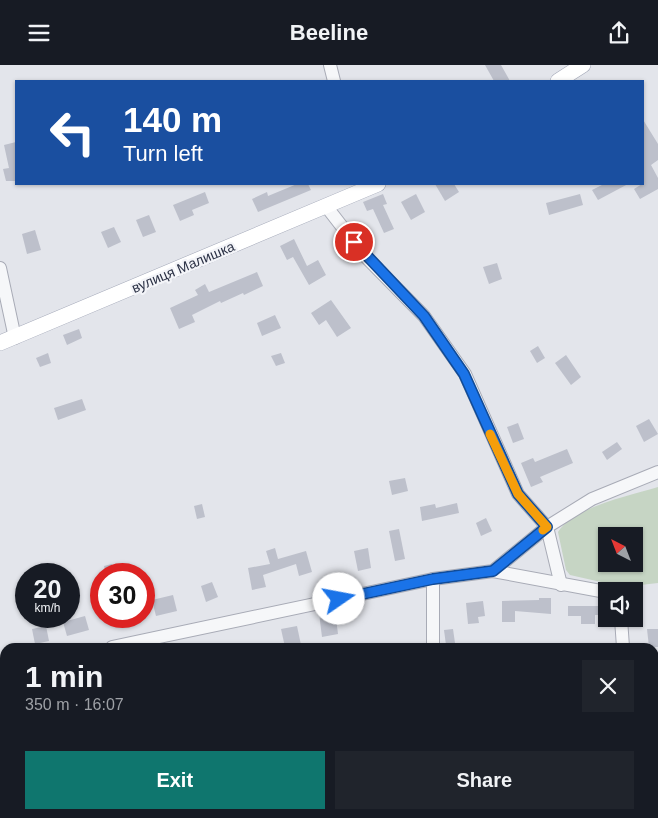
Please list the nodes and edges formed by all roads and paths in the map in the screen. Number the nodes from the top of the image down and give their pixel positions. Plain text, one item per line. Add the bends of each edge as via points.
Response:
1 (330, 65) edge
2 (583, 65) edge
3 (334, 80) edge
4 (560, 80) edge
5 (369, 186) edge
6 (326, 206) junction
7 (0, 268) edge
8 (15, 338) junction
9 (0, 343) edge
10 (658, 472) edge
11 (547, 527) junction
12 (493, 571) junction
13 (433, 579) junction
14 (560, 585) junction
15 (598, 591) edge
16 (622, 627) edge
17 (131, 643) edge
18 (433, 643) edge
19 (623, 643) edge

1 - 3 street
2 - 4 main road
5 - 6 main road, вулиця Малишка
6 - 8 main road, вулиця Малишка
6 - 11 street via 364,255 424,316 464,374 518,494
7 - 8 street
8 - 9 main road, вулиця Малишка
10 - 11 street via 592,499
11 - 12 street
11 - 14 street
12 - 13 street
12 - 14 street
13 - 17 street
13 - 18 street
14 - 15 street
16 - 19 street

